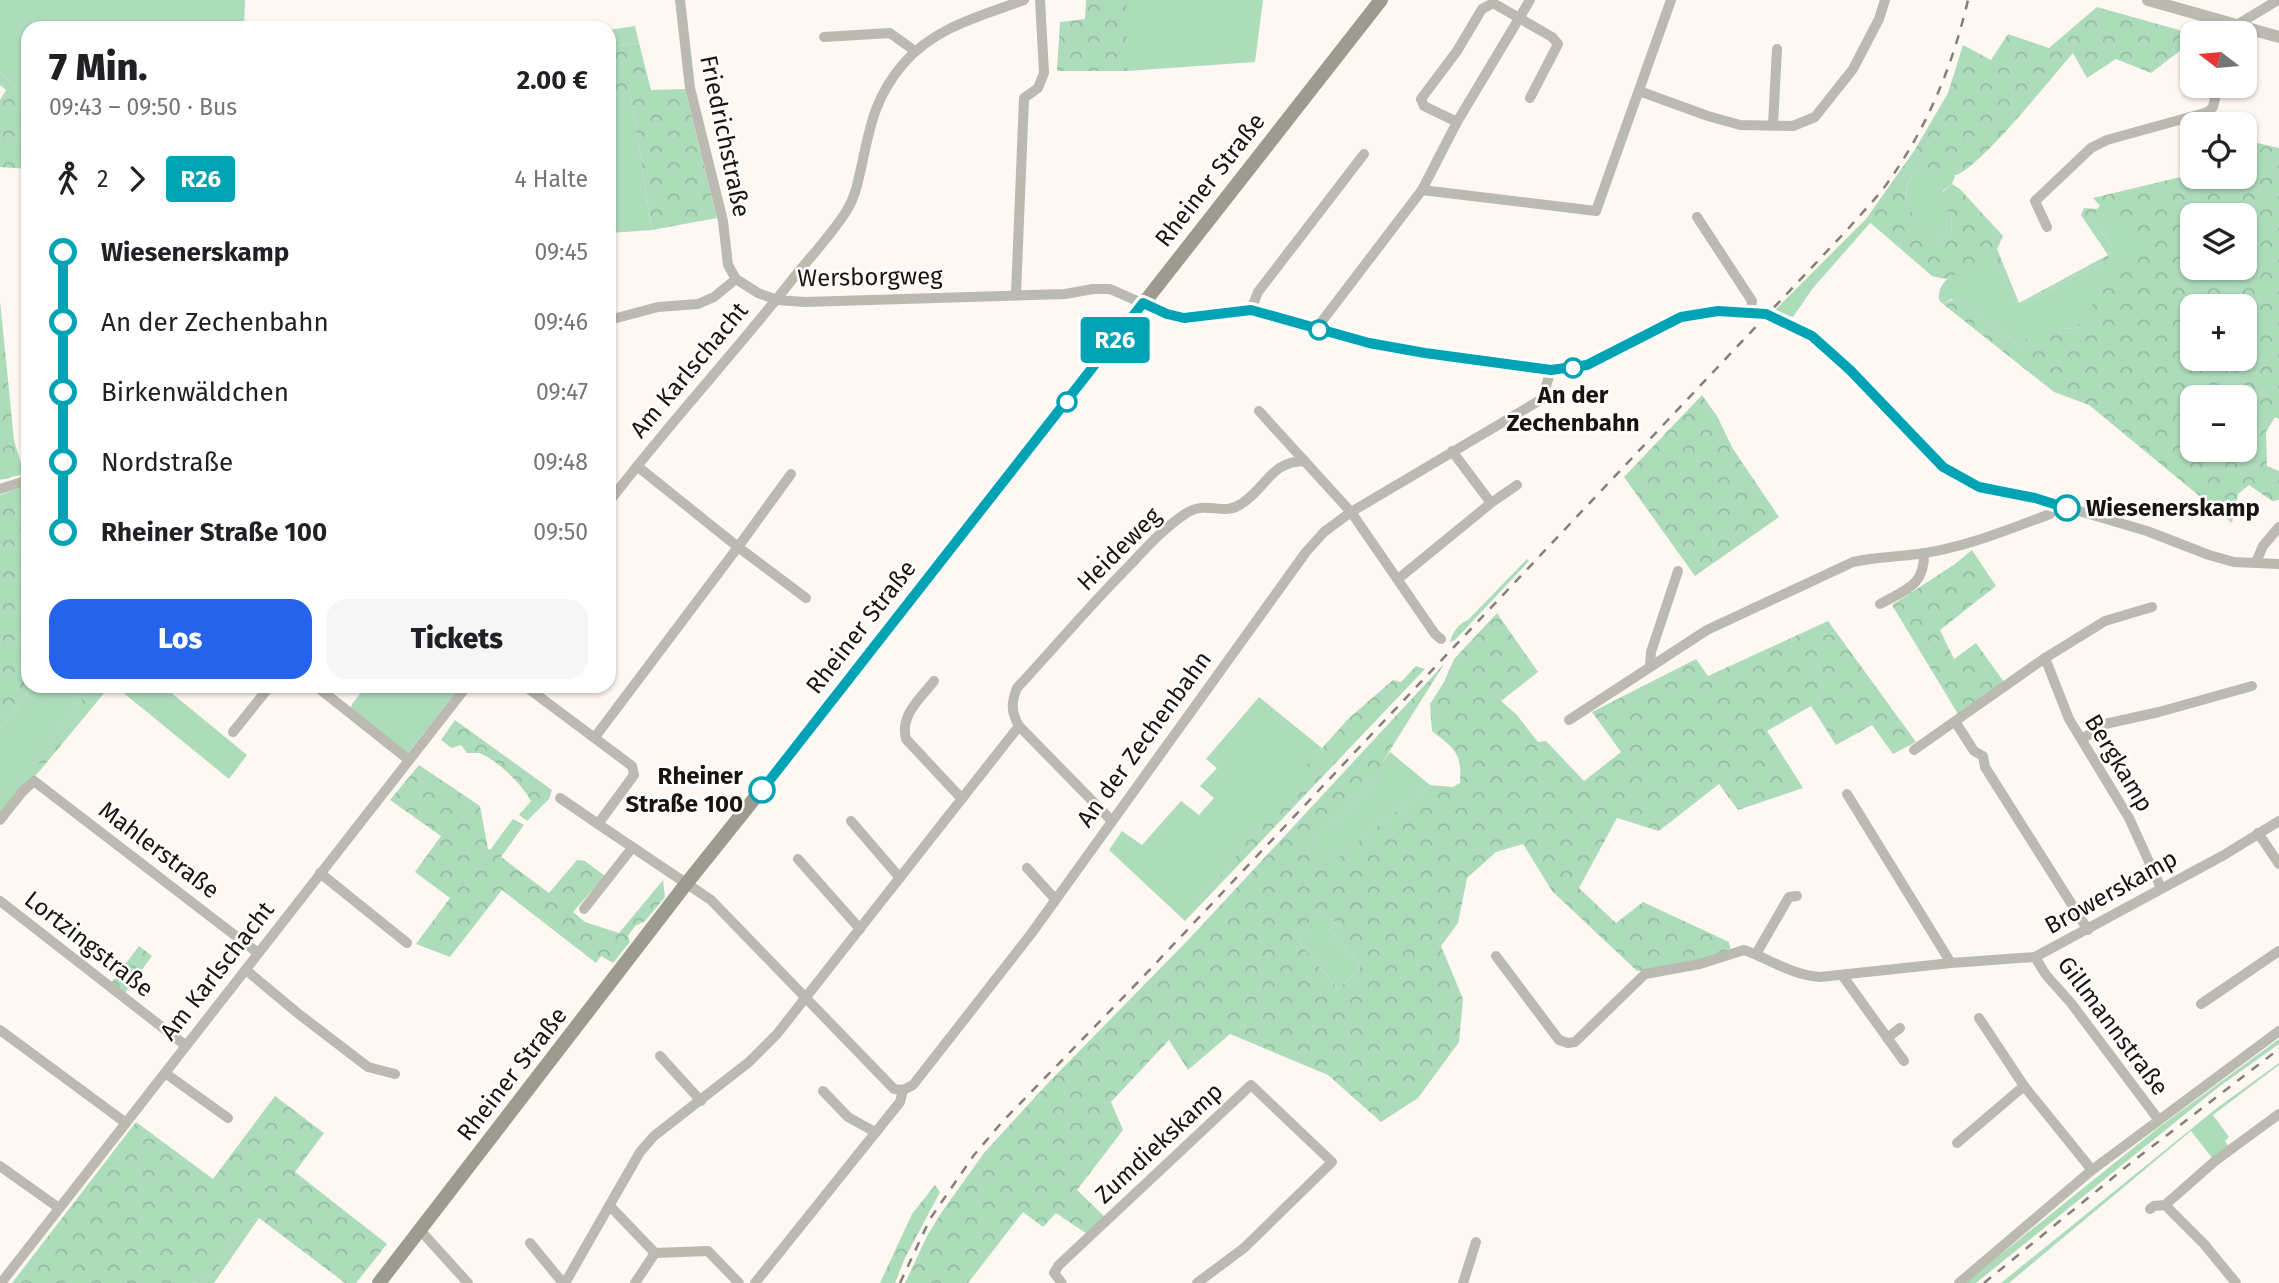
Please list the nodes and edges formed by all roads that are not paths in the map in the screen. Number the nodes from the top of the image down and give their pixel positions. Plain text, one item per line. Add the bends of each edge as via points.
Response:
1 (680, 0) edge
2 (1024, 0) edge
3 (1040, 0) edge
4 (1381, 0) edge
5 (1530, 0) edge
6 (1671, 0) edge
7 (1885, 0) edge
8 (2148, 0) edge
9 (2278, 0) edge
10 (1520, 19) junction
11 (2208, 21) edge
12 (2247, 21) edge
13 (2258, 34) edge
14 (824, 37) dead end
15 (2279, 37) edge
16 (1777, 49) dead end
17 (915, 51) junction
18 (1639, 91) junction
19 (1530, 98) dead end
20 (2215, 98) edge
21 (1457, 122) junction
22 (1773, 125) junction
23 (1364, 154) dead end
24 (1422, 190) junction
25 (1697, 217) dead end
26 (2047, 227) dead end
27 (736, 279) junction
28 (1016, 294) junction
29 (777, 300) junction
30 (1143, 303) junction
31 (1251, 310) junction
32 (1751, 312) junction
33 (616, 318) edge
34 (1317, 329) junction
35 (1551, 370) junction
36 (1259, 411) dead end
37 (1452, 451) junction
38 (1305, 461) junction
39 (636, 466) junction
40 (790, 474) dead end
41 (21, 482) edge
42 (1517, 485) dead end
43 (0, 489) edge
44 (616, 493) edge
45 (1491, 503) junction
46 (2060, 506) junction
47 (1351, 512) junction
48 (2279, 527) edge
49 (738, 547) junction
50 (1924, 553) junction
51 (2256, 562) junction
52 (2279, 564) edge
53 (1678, 571) dead end
54 (1398, 579) junction
55 (806, 598) dead end
56 (1880, 604) dead end
57 (2152, 607) dead end
58 (1441, 639) dead end
59 (2045, 657) junction
60 (1650, 666) junction
61 (933, 681) dead end
62 (2252, 686) dead end
63 (264, 693) edge
64 (325, 693) edge
65 (462, 693) edge
66 (535, 693) edge
67 (1569, 720) dead end
68 (1956, 723) junction
69 (1019, 726) junction
70 (233, 732) dead end
71 (595, 737) junction
72 (2082, 739) junction
73 (1914, 750) dead end
74 (409, 760) junction
75 (1847, 794) dead end
76 (560, 798) dead end
77 (962, 799) junction
78 (0, 820) edge
79 (1111, 820) junction
80 (851, 821) dead end
81 (2279, 821) edge
82 (598, 824) junction
83 (2258, 834) junction
84 (632, 848) junction
85 (798, 859) dead end
86 (2279, 864) edge
87 (1027, 868) dead end
88 (320, 873) junction
89 (900, 878) junction
90 (686, 884) junction
91 (2161, 888) junction
92 (1797, 896) dead end
93 (1055, 899) junction
94 (0, 901) edge
95 (584, 909) dead end
96 (860, 929) junction
97 (2088, 930) junction
98 (407, 943) dead end
99 (2279, 951) edge
100 (258, 953) junction
101 (1756, 954) junction
102 (1496, 956) dead end
103 (2035, 957) junction
104 (1951, 963) junction
105 (246, 970) junction
106 (1842, 975) junction
107 (807, 998) junction
108 (2201, 1004) dead end
109 (1979, 1018) dead end
110 (1900, 1028) dead end
111 (0, 1030) edge
112 (2279, 1031) edge
113 (1887, 1038) junction
114 (185, 1045) junction
115 (660, 1056) dead end
116 (1904, 1061) dead end
117 (165, 1073) junction
118 (395, 1074) dead end
119 (2024, 1086) junction
120 (903, 1090) junction
121 (823, 1091) dead end
122 (701, 1101) junction
123 (2279, 1114) edge
124 (228, 1118) dead end
125 (2158, 1119) junction
126 (126, 1123) junction
127 (875, 1132) junction
128 (1957, 1143) dead end
129 (0, 1167) edge
130 (2092, 1170) junction
131 (2165, 1205) junction
132 (610, 1206) junction
133 (59, 1208) junction
134 (2150, 1209) dead end
135 (420, 1230) junction
136 (1476, 1242) dead end
137 (530, 1243) dead end
138 (655, 1252) junction
139 (1205, 1281) edge
140 (1, 1283) edge
141 (379, 1283) edge
142 (468, 1283) edge
143 (564, 1283) edge
144 (635, 1283) edge
145 (739, 1283) edge
146 (755, 1283) edge
147 (1062, 1283) edge
148 (1463, 1283) edge
149 (1959, 1283) edge
150 (2236, 1283) edge

1 - 27 street, Friedrichstraße via 690,88 723,221 728,265
2 - 17 street, Am Karlschacht via 944,30
3 - 28 street via 1044,73 1038,88 1024,98
4 - 30 main road, Rheiner Straße
5 - 10 street
6 - 18 street
7 - 22 street via 1853,69 1815,117 1793,125
8 - 11 street
9 - 12 street
10 - 19 street via 1558,44
10 - 21 street
10 - 21 street via 1493,3 1482,9 1421,99 1424,106
13 - 15 street
14 - 17 street via 890,33
16 - 22 street
17 - 29 street, Am Karlschacht via 878,99 848,209
18 - 22 street via 1740,125
18 - 24 street via 1596,211
20 - 26 street via 2208,113 2091,148 2035,201
21 - 24 street
23 - 31 street via 1258,292
24 - 34 street
25 - 32 street via 1752,301
27 - 29 street, Wersborgweg
27 - 33 street via 698,304 657,307
28 - 29 street, Wersborgweg
28 - 30 street, Wersborgweg via 1110,289
29 - 39 street, Am Karlschacht
30 - 31 street, Wersborgweg via 1184,318
30 - 90 main road, Rheiner Straße
31 - 34 street
32 - 35 street via 1681,317 1587,365
32 - 46 street via 1766,314 1812,336 1943,467 1960,478 1979,487
34 - 35 street via 1425,353
35 - 37 street, An der Zechenbahn via 1542,399
36 - 38 street
37 - 45 street
37 - 47 street, An der Zechenbahn
38 - 47 street
38 - 69 street, Heideweg via 1284,463 1242,504 1230,509 1200,506 1157,537 1017,688 1012,715
39 - 44 street, Am Karlschacht
39 - 49 street
40 - 49 street
41 - 43 street
42 - 45 street
45 - 54 street
46 - 50 street via 1972,543
46 - 51 street via 2147,531 2208,555
47 - 54 street
47 - 79 street, An der Zechenbahn via 1307,552
48 - 51 street
49 - 55 street
49 - 71 street
50 - 56 street via 1922,576
50 - 60 street via 1853,562 1707,629
51 - 52 street
53 - 60 street
54 - 58 street
57 - 59 street via 2105,621
59 - 68 street
59 - 72 street, Bergkamp via 2069,719
60 - 67 street
61 - 77 street via 905,718 903,729 906,739
62 - 72 street via 2105,724
63 - 70 street
64 - 74 street
65 - 74 street, Am Karlschacht
66 - 71 street
68 - 73 street
68 - 97 street via 1974,751 1983,756 1985,767
69 - 77 street
69 - 79 street
71 - 82 street via 634,770
72 - 91 street, Bergkamp via 2129,818
74 - 88 street, Am Karlschacht
75 - 104 street
76 - 82 street
77 - 89 street
78 - 100 street, Mahlerstraße via 34,782
79 - 93 street, An der Zechenbahn
80 - 89 street
81 - 83 street, Browerskamp
82 - 84 street
83 - 86 street
83 - 91 street, Browerskamp
84 - 90 street
84 - 95 street
85 - 96 street
87 - 93 street
88 - 98 street
88 - 100 street, Am Karlschacht
89 - 96 street
90 - 107 street via 711,900
90 - 135 main road, Rheiner Straße
91 - 97 street, Browerskamp
92 - 101 street via 1789,897
93 - 120 street, An der Zechenbahn via 913,1085
94 - 114 street, Lortzingstraße
96 - 107 street
97 - 103 street, Browerskamp
99 - 108 street
100 - 105 street, Am Karlschacht
101 - 102 street via 1744,950 1645,974 1575,1042 1568,1043 1559,1040
101 - 106 street, Browerskamp via 1806,976
103 - 104 street, Browerskamp
103 - 125 street, Gillmannstraße
104 - 106 street, Browerskamp
105 - 114 street, Am Karlschacht
105 - 118 street via 368,1067
106 - 113 street
107 - 120 street via 894,1089
107 - 122 street via 756,1057
109 - 119 street
110 - 113 street
111 - 126 street
112 - 125 street, Gillmannstraße
113 - 116 street
114 - 117 street, Am Karlschacht
115 - 122 street
117 - 124 street
117 - 126 street, Am Karlschacht
119 - 128 street
119 - 130 street
120 - 127 street, An der Zechenbahn via 900,1102
121 - 127 street via 848,1117
122 - 132 street via 640,1152
123 - 131 street
125 - 130 street, Gillmannstraße
126 - 133 street, Am Karlschacht
127 - 146 street, An der Zechenbahn
129 - 133 street
130 - 149 street, Gillmannstraße
131 - 134 street
131 - 150 street
132 - 138 street
132 - 143 street
133 - 140 street, Am Karlschacht
135 - 141 main road, Rheiner Straße
135 - 142 street
136 - 148 street
137 - 143 street
138 - 144 street
138 - 145 street via 708,1251
139 - 147 street, Zumdiekskamp via 1332,1162 1251,1086 1059,1265 1055,1273

